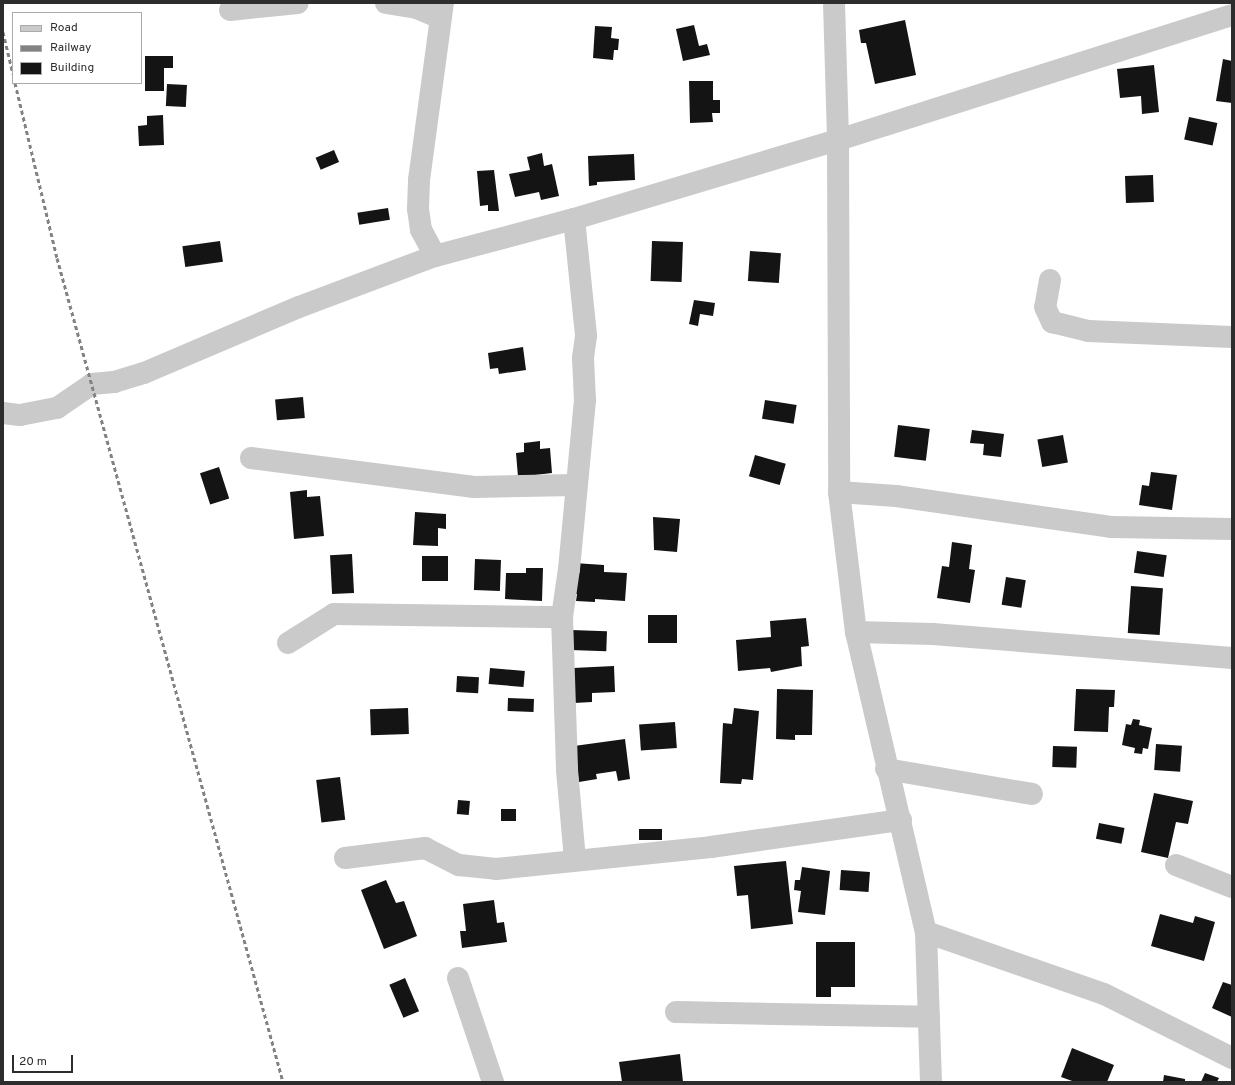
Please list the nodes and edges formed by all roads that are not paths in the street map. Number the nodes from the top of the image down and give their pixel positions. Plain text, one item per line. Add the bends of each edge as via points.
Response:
1 (298, 3) edge
2 (386, 3) edge
3 (834, 3) edge
4 (230, 10) dead end
5 (441, 11) edge
6 (1232, 15) edge
7 (838, 140) junction
8 (574, 219) junction
9 (435, 256) junction
10 (1050, 280) dead end
11 (1232, 337) edge
12 (3, 414) edge
13 (251, 458) dead end
14 (576, 485) junction
15 (839, 492) junction
16 (1232, 529) edge
17 (562, 617) junction
18 (856, 632) junction
19 (288, 643) dead end
20 (1232, 658) edge
21 (886, 769) junction
22 (1032, 794) dead end
23 (901, 820) junction
24 (345, 858) dead end
25 (575, 860) junction
26 (1176, 865) dead end
27 (1232, 887) edge
28 (926, 932) junction
29 (458, 978) dead end
30 (676, 1012) dead end
31 (929, 1017) junction
32 (1232, 1058) edge
33 (493, 1082) edge
34 (931, 1082) edge

1 - 4 street
2 - 5 street
3 - 7 street
5 - 9 street via 419,180 418,209 421,230
6 - 7 street
7 - 8 street
7 - 15 street
8 - 9 street
8 - 14 street via 586,336 582,358 585,400
9 - 12 street via 300,307 144,373 114,382 92,384 57,408 20,415
10 - 11 street via 1045,307 1052,322 1088,331
13 - 14 street via 474,487
14 - 17 street
15 - 16 street via 896,496 1111,527
15 - 18 street
17 - 19 street via 334,614
17 - 25 street via 567,770
18 - 20 street via 933,634
18 - 21 street
21 - 22 street
21 - 23 street
23 - 25 street via 711,847
23 - 28 street
24 - 25 street via 425,848 459,864 496,869
26 - 27 street
28 - 31 street
28 - 32 street via 1104,994
29 - 33 street
30 - 31 street
31 - 34 street

